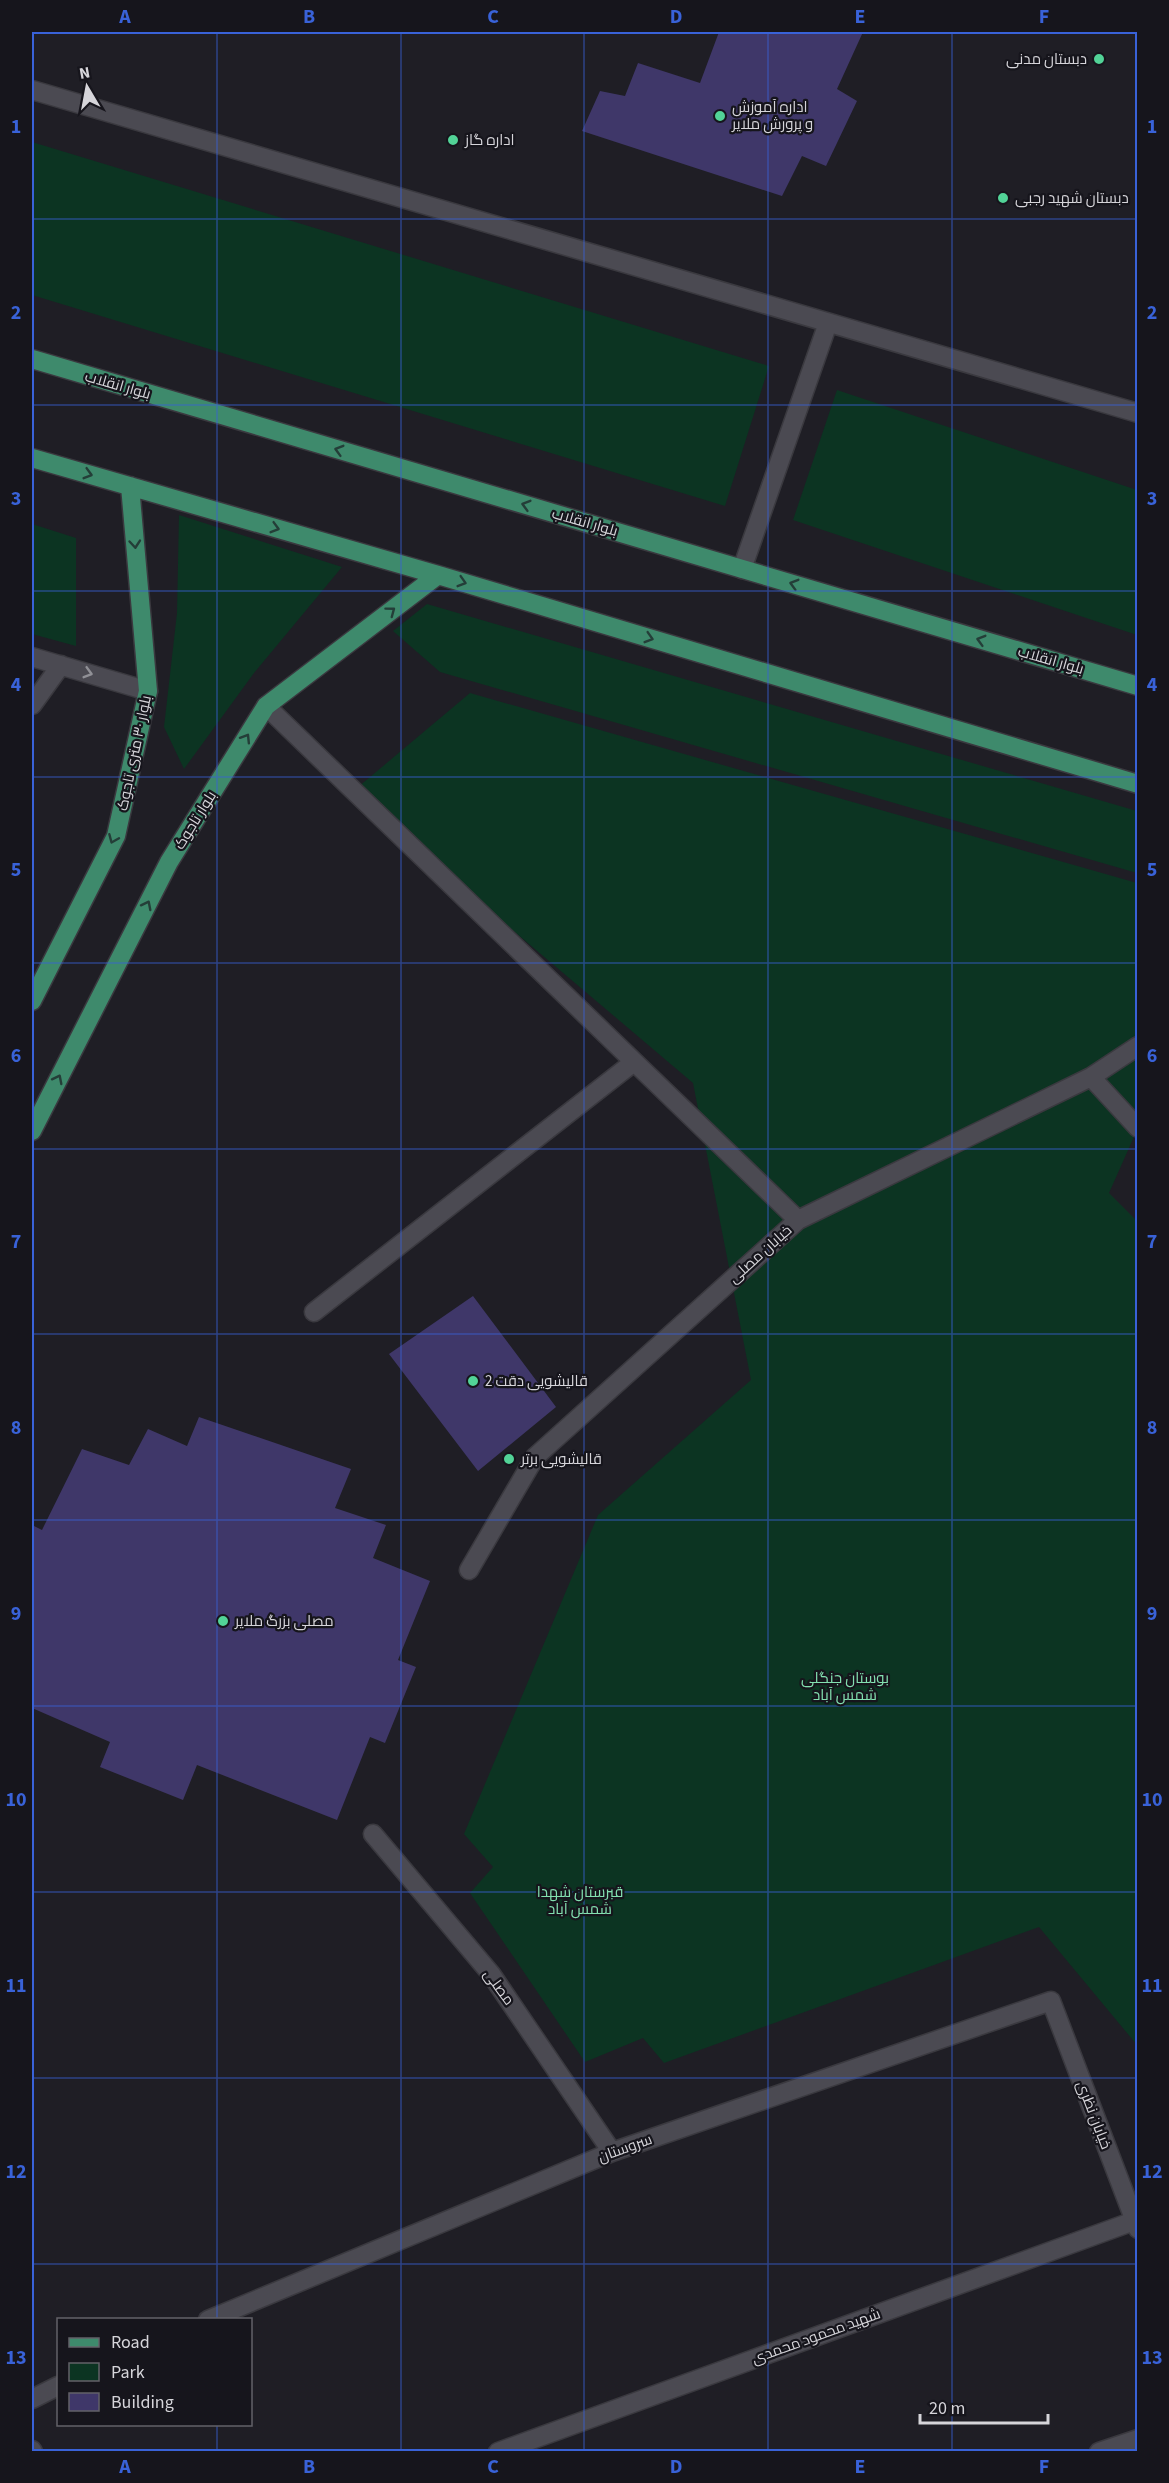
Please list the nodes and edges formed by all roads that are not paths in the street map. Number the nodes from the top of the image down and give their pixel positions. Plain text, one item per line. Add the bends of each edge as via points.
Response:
1 (32, 90) edge
2 (828, 323) junction
3 (32, 359) edge
4 (1137, 413) edge
5 (32, 458) edge
6 (130, 486) junction
7 (742, 569) junction
8 (438, 575) junction
9 (32, 657) edge
10 (61, 666) junction
11 (1137, 686) edge
12 (148, 691) junction
13 (32, 705) edge
14 (266, 706) junction
15 (1137, 784) edge
16 (32, 1001) edge
17 (1137, 1046) edge
18 (634, 1062) junction
19 (1091, 1077) junction
20 (1137, 1128) edge
21 (32, 1131) edge
22 (798, 1220) junction
23 (314, 1312) dead end
24 (469, 1570) dead end
25 (373, 1834) dead end
26 (1051, 2001) joint
27 (612, 2152) junction
28 (1136, 2225) edge
29 (210, 2318) edge
30 (57, 2386) edge
31 (32, 2399) edge
32 (1137, 2439) edge
33 (498, 2451) edge
34 (1099, 2451) edge

1 - 2 street
2 - 4 street
2 - 7 street
7 -> 3 main road, بلوار انقلاب
5 -> 6 main road
6 -> 8 main road
6 -> 12 main road, بلوار ۳۰ متری تاجوک
11 -> 7 main road, بلوار انقلاب
14 -> 8 main road, بلوار تاجوک
8 -> 15 main road
9 - 10 street
10 -> 12 street
10 - 13 street
12 -> 16 main road, بلوار ۳۰ متری تاجوک via 116,836
14 - 18 street
21 -> 14 main road, بلوار تاجوک via 169,862
17 - 19 street, خیابان مصلی
18 - 22 street
18 - 23 street
19 - 20 street
19 - 22 street, خیابان مصلی
22 - 24 street, خیابان مصلی via 535,1457
25 - 27 street, مصلی via 491,1974
26 - 27 street, سروستان
26 - 28 street, خیابان نظری
27 - 29 street, سروستان
28 - 33 street, شهید محمود محمدی
30 - 31 street
32 - 34 street

